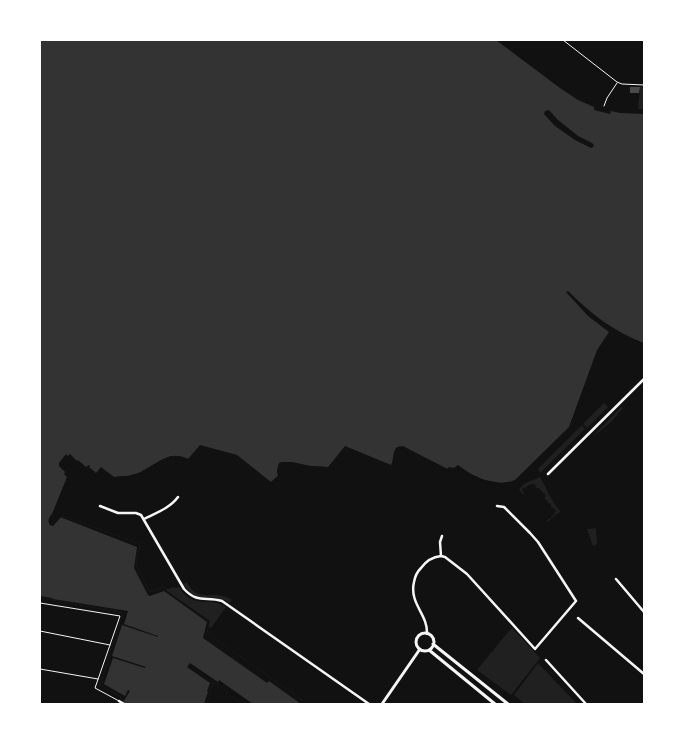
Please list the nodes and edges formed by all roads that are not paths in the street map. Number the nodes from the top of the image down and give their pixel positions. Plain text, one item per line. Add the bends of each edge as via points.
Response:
1 (562, 40) edge
2 (617, 82) junction
3 (644, 85) edge
4 (604, 106) dead end
5 (644, 379) edge
6 (548, 474) dead end
7 (178, 497) dead end
8 (100, 506) dead end
9 (497, 506) dead end
10 (144, 519) junction
11 (442, 536) dead end
12 (441, 556) junction
13 (616, 579) dead end
14 (40, 603) edge
15 (644, 612) edge
16 (578, 618) dead end
17 (40, 631) edge
18 (427, 634) junction
19 (433, 644) junction
20 (110, 645) junction
21 (420, 650) junction
22 (429, 650) junction
23 (546, 660) dead end
24 (40, 670) edge
25 (644, 674) edge
26 (98, 679) junction
27 (118, 700) junction
28 (114, 704) edge
29 (124, 704) edge
30 (369, 704) edge
31 (382, 704) edge
32 (495, 704) edge
33 (508, 704) edge
34 (586, 704) edge

1 - 2 lane
2 - 3 lane
2 - 4 lane
5 - 6 street
7 - 10 street via 174,503
8 - 10 street via 118,513 136,513
9 - 12 street via 504,507 534,537 576,601 535,649 467,574
10 - 30 street via 188,594 198,599 222,601
11 - 12 street
12 - 18 street via 429,560 419,569 413,588 414,598 427,625
13 - 15 street
14 - 20 lane via 120,616
16 - 25 street
17 - 20 lane
18 - 19 street
18 - 21 street via 417,639 416,645
19 - 22 street
19 - 33 street
20 - 26 lane
21 - 22 street
21 - 31 street
22 - 32 street
23 - 34 street
24 - 26 lane
26 - 27 lane via 95,688
27 - 28 lane
27 - 29 street

